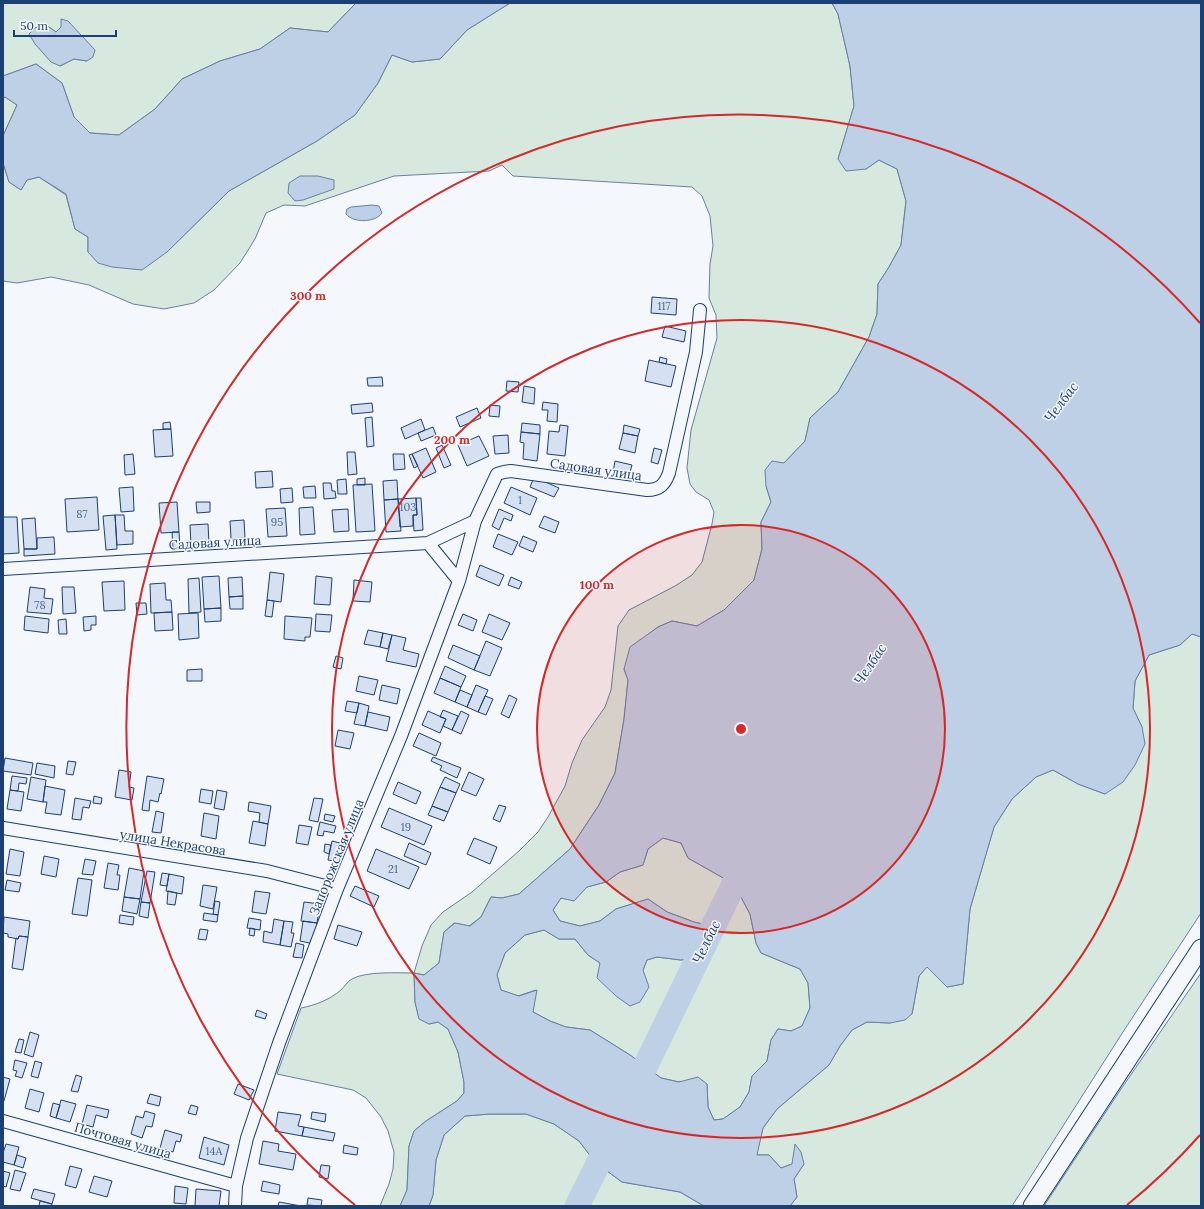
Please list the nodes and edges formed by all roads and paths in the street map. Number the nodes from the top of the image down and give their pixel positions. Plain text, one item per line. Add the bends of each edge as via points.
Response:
1 (700, 310) dead end
2 (475, 521) junction
3 (428, 544) junction
4 (3, 569) edge
5 (459, 581) junction
6 (3, 828) edge
7 (337, 889) junction
8 (1201, 948) edge
9 (3, 1121) edge
10 (236, 1186) junction
11 (235, 1206) edge
12 (1032, 1206) edge

1 - 2 street, Садовая улица via 696,352 669,473 661,487 647,490 504,472 497,474
2 - 3 street, Садовая улица
2 - 5 street, Запорожская улица
3 - 4 street, Садовая улица
3 - 5 street
5 - 7 street, Запорожская улица via 401,736
6 - 7 street, улица Некрасова via 267,871
7 - 10 street, Запорожская улица via 276,1050 247,1138
8 - 12 main road
9 - 10 street, Почтовая улица
10 - 11 street, Запорожская улица

